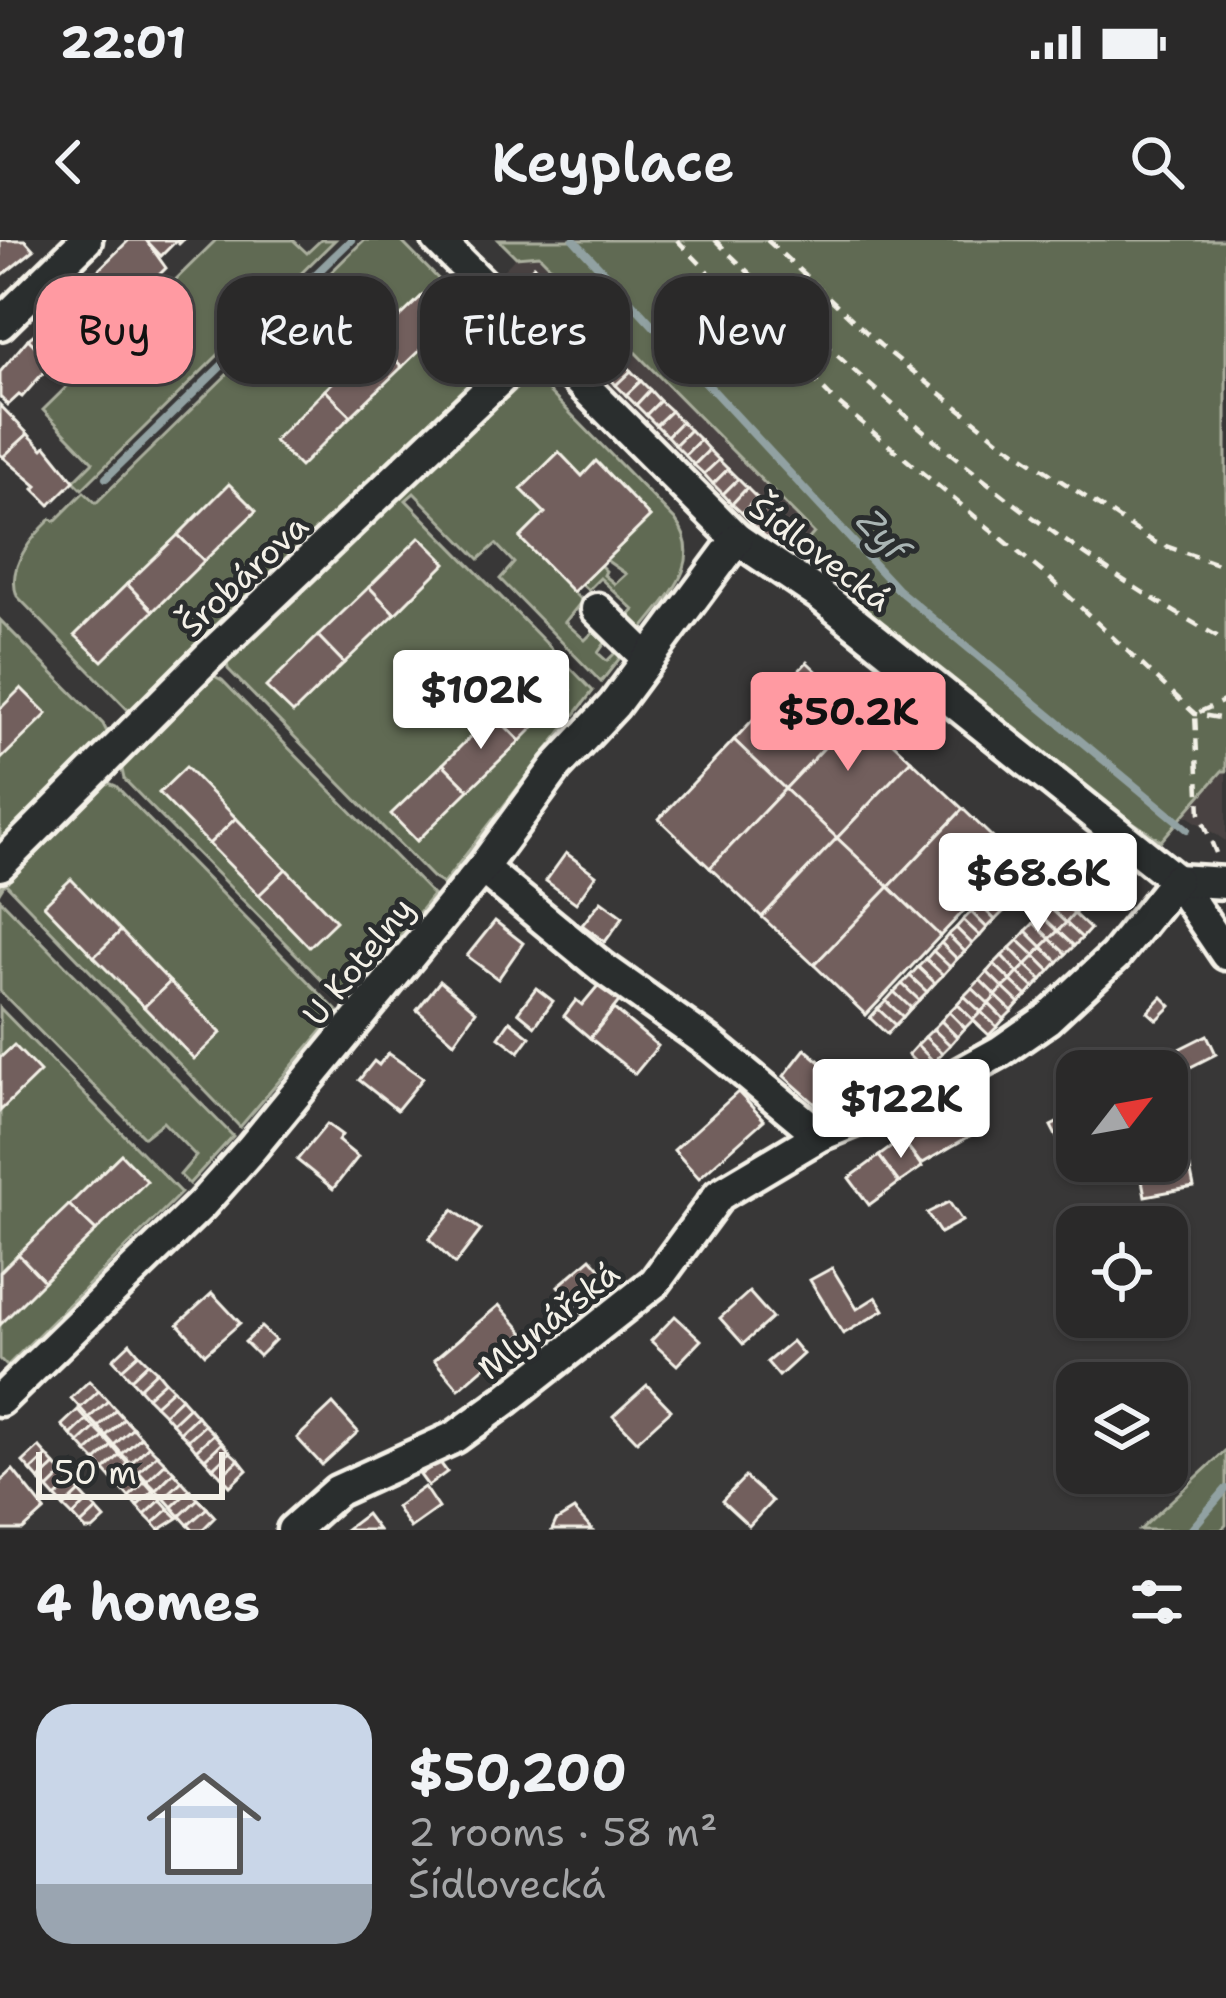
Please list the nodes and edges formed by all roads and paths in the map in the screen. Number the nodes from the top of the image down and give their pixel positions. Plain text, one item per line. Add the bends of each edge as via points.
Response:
1 (86, 240) edge
2 (438, 240) edge
3 (677, 240) edge
4 (715, 240) edge
5 (767, 240) edge
6 (474, 276) edge
7 (0, 324) edge
8 (494, 384) edge
9 (582, 384) edge
10 (737, 539) junction
11 (1226, 567) edge
12 (597, 609) dead end
13 (1226, 641) edge
14 (648, 658) junction
15 (1226, 700) edge
16 (1195, 715) junction
17 (1226, 719) edge
18 (0, 865) edge
19 (482, 868) junction
20 (1222, 869) edge
21 (1176, 880) junction
22 (1226, 955) edge
23 (820, 1135) junction
24 (0, 1400) edge
25 (293, 1530) edge

1 - 7 street
2 - 6 street, Šídlovecká
3 - 16 path via 833,399 1047,576
4 - 13 path via 835,357 990,485 1152,601
5 - 11 path via 999,440 1154,542
8 - 18 street, Šrobárova
9 - 10 street, Šídlovecká
10 - 14 street, U Kotelny
10 - 21 street, Šídlovecká via 820,595
12 - 14 street
14 - 19 street, U Kotelny
15 - 16 path
16 - 17 path
16 - 20 path via 1199,814
19 - 23 street
19 - 24 street, U Kotelny via 201,1205
20 - 21 street
21 - 22 street, Šídlovecká
21 - 23 street, Mlynářská via 1115,956 1001,1052
23 - 25 street, Mlynářská via 719,1196 655,1282 507,1399 455,1437 337,1491

